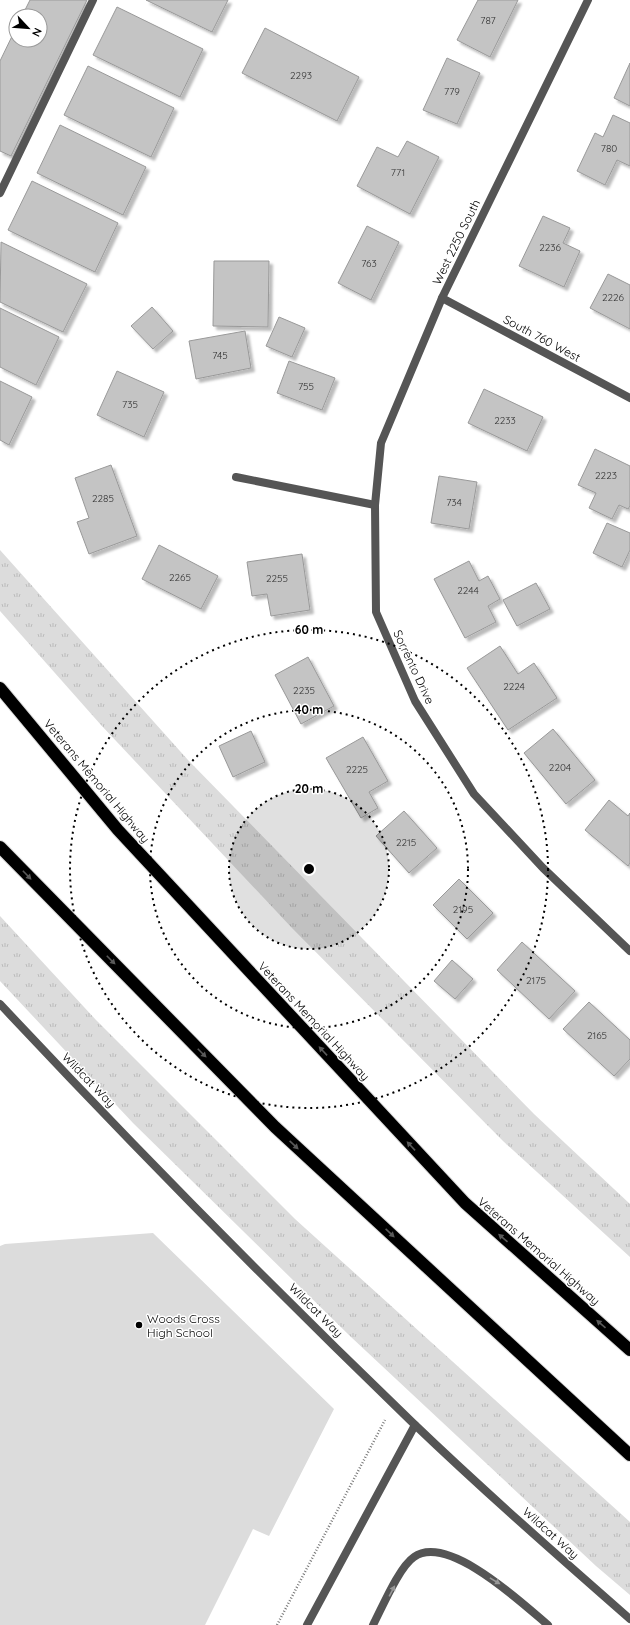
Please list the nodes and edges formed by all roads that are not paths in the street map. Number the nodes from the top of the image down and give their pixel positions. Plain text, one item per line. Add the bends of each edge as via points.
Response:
1 (93, 0) edge
2 (588, 0) edge
3 (0, 193) edge
4 (442, 298) junction
5 (630, 398) edge
6 (236, 476) dead end
7 (375, 505) junction
8 (0, 688) edge
9 (0, 847) edge
10 (630, 951) edge
11 (0, 1004) edge
12 (630, 1350) edge
13 (415, 1424) junction
14 (630, 1455) edge
15 (630, 1619) edge
16 (307, 1625) edge
17 (373, 1625) edge
18 (548, 1625) edge

1 - 3 street
2 - 4 street, West 2250 South
4 - 5 street, South 760 West
4 - 7 street, West 2250 South via 381,444
6 - 7 street
7 - 10 street, Sorrento Drive via 376,612 415,701 474,794 543,868
12 -> 8 highway, Veterans Memorial Highway via 464,1204 118,830
9 -> 14 highway via 275,1127
11 - 13 street, Wildcat Way via 227,1239
13 - 15 street, Wildcat Way
13 - 16 street
17 -> 18 street via 406,1566 413,1558 425,1552 455,1558 499,1583

